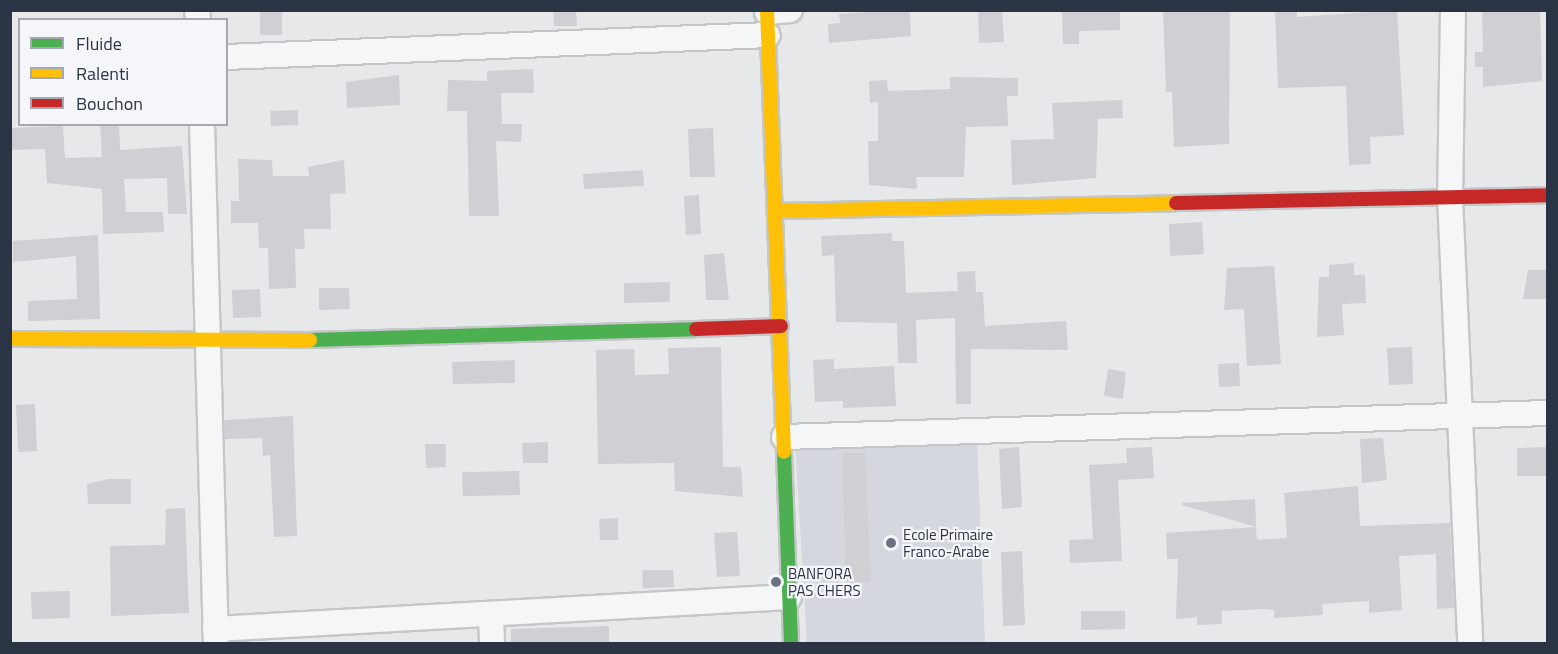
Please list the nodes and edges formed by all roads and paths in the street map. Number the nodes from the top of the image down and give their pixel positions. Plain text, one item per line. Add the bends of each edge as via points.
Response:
1 (1453, 10) edge
2 (773, 17) edge
3 (228, 57) edge
4 (202, 126) edge
5 (1548, 195) edge
6 (1450, 197) junction
7 (777, 211) junction
8 (781, 326) junction
9 (10, 339) edge
10 (206, 343) junction
11 (1548, 413) edge
12 (1460, 416) junction
13 (784, 437) junction
14 (789, 597) junction
15 (491, 614) junction
16 (215, 636) edge
17 (492, 644) edge
18 (791, 644) edge
19 (1470, 644) edge

1 - 6 street
2 - 3 street
2 - 7 street
4 - 10 street
5 - 6 street
6 - 7 street
6 - 12 street
7 - 8 street
8 - 10 street
8 - 13 street
9 - 10 street
10 - 16 street
11 - 12 street
12 - 13 street
12 - 19 street
13 - 14 street
14 - 15 street
14 - 18 street
15 - 16 street
15 - 17 street

